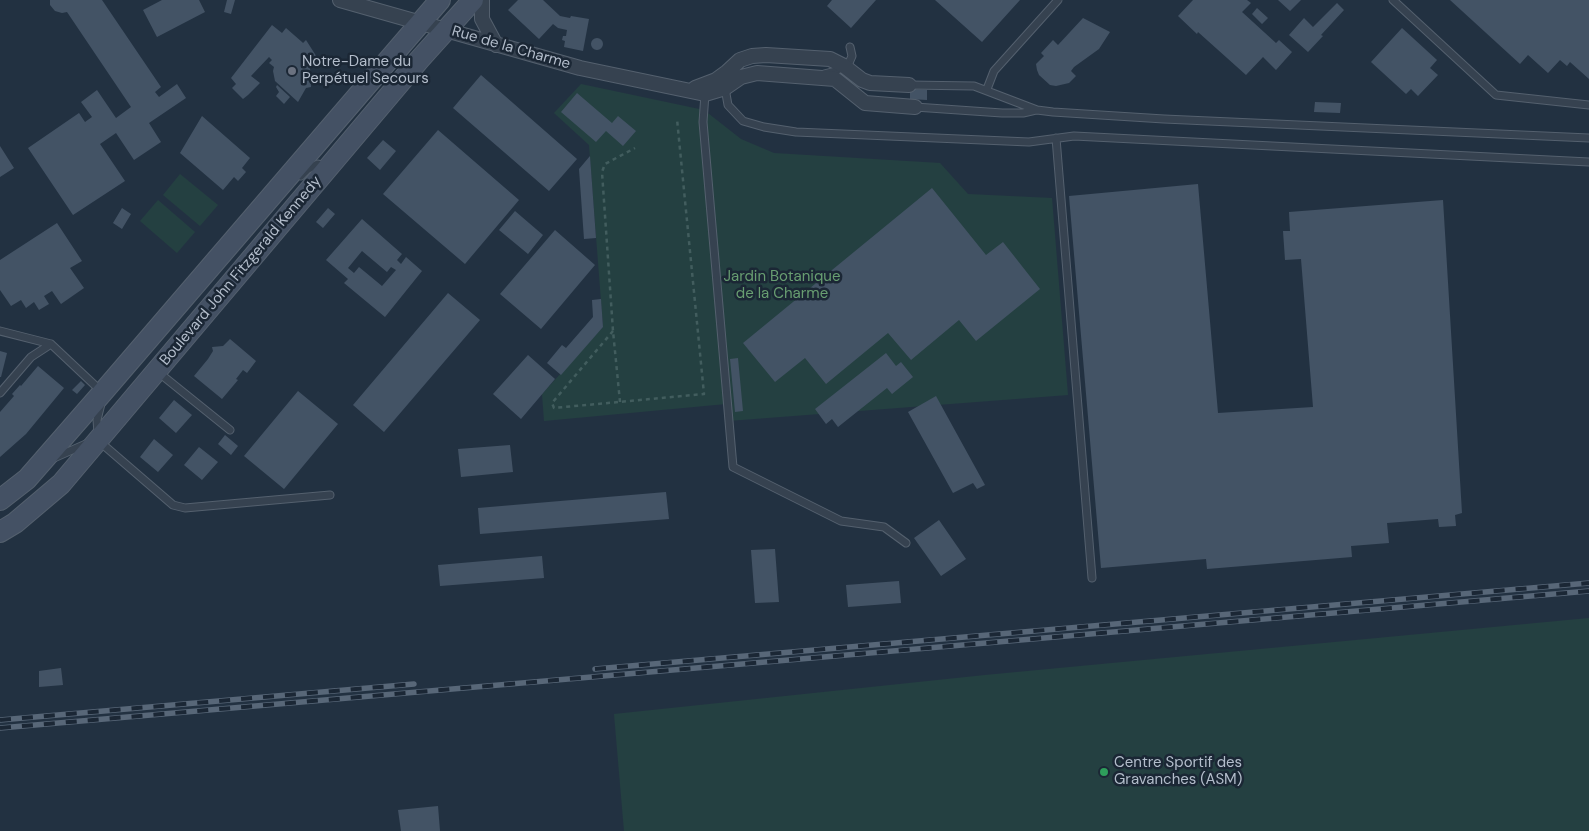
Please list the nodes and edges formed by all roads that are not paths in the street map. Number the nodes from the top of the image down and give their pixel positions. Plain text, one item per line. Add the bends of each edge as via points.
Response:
1 (340, 0) edge
2 (440, 0) edge
3 (473, 0) edge
4 (482, 0) edge
5 (1058, 0) edge
6 (1393, 0) edge
7 (361, 3) edge
8 (421, 23) junction
9 (446, 30) junction
10 (496, 45) junction
11 (850, 47) dead end
12 (844, 66) junction
13 (811, 77) junction
14 (909, 85) joint
15 (725, 88) junction
16 (685, 90) junction
17 (987, 90) junction
18 (705, 94) junction
19 (1589, 105) edge
20 (915, 107) joint
21 (1036, 110) junction
22 (1056, 138) junction
23 (1589, 138) edge
24 (1589, 162) edge
25 (330, 167) junction
26 (298, 179) dead end
27 (0, 331) edge
28 (51, 344) junction
29 (157, 371) junction
30 (103, 392) junction
31 (0, 393) edge
32 (230, 430) dead end
33 (98, 441) junction
34 (39, 465) junction
35 (330, 495) dead end
36 (0, 500) edge
37 (0, 532) edge
38 (906, 543) dead end
39 (1092, 578) dead end

1 - 7 street, Rue de la Charme
2 - 8 main road, Boulevard John Fitzgerald Kennedy
3 - 9 main road, Boulevard John Fitzgerald Kennedy
4 - 10 street via 482,19
5 - 17 lane via 994,72
6 - 19 lane via 1496,95
7 - 8 street, Rue de la Charme
8 - 9 street, Rue de la Charme
8 - 30 main road, Boulevard John Fitzgerald Kennedy via 276,197
9 - 10 street, Rue de la Charme
9 - 25 main road, Boulevard John Fitzgerald Kennedy
10 - 16 street, Rue de la Charme via 580,68
11 - 12 lane via 852,56
12 - 13 lane
12 - 14 street, Rue de la Charme via 870,83
12 - 16 street, Rue de la Charme via 830,58 752,56 740,60 716,80
13 - 15 street, Rue de la Charme via 757,73 741,77
13 - 20 street, Rue de la Charme via 835,80 865,103
14 - 17 lane via 974,86
15 - 18 street, Rue de la Charme
15 - 22 lane via 728,105 736,114 743,121 764,128 953,140 1030,142
16 - 18 street, Rue de la Charme
17 - 21 lane
18 - 38 lane via 703,122 733,467 841,521 884,528
20 - 21 lane via 1002,113
21 - 23 lane via 1164,119
22 - 24 lane via 1074,136
22 - 39 lane
25 - 26 lane via 318,164
25 - 29 main road, Boulevard John Fitzgerald Kennedy
27 - 28 lane
28 - 30 lane
28 - 31 lane via 30,357
29 - 32 lane
29 - 33 main road, Boulevard John Fitzgerald Kennedy
30 - 33 lane via 97,420
30 - 34 main road, Boulevard John Fitzgerald Kennedy
33 - 34 lane via 83,444
33 - 35 lane via 173,505 185,508
33 - 37 main road, Boulevard John Fitzgerald Kennedy via 62,484
34 - 36 main road, Boulevard John Fitzgerald Kennedy

